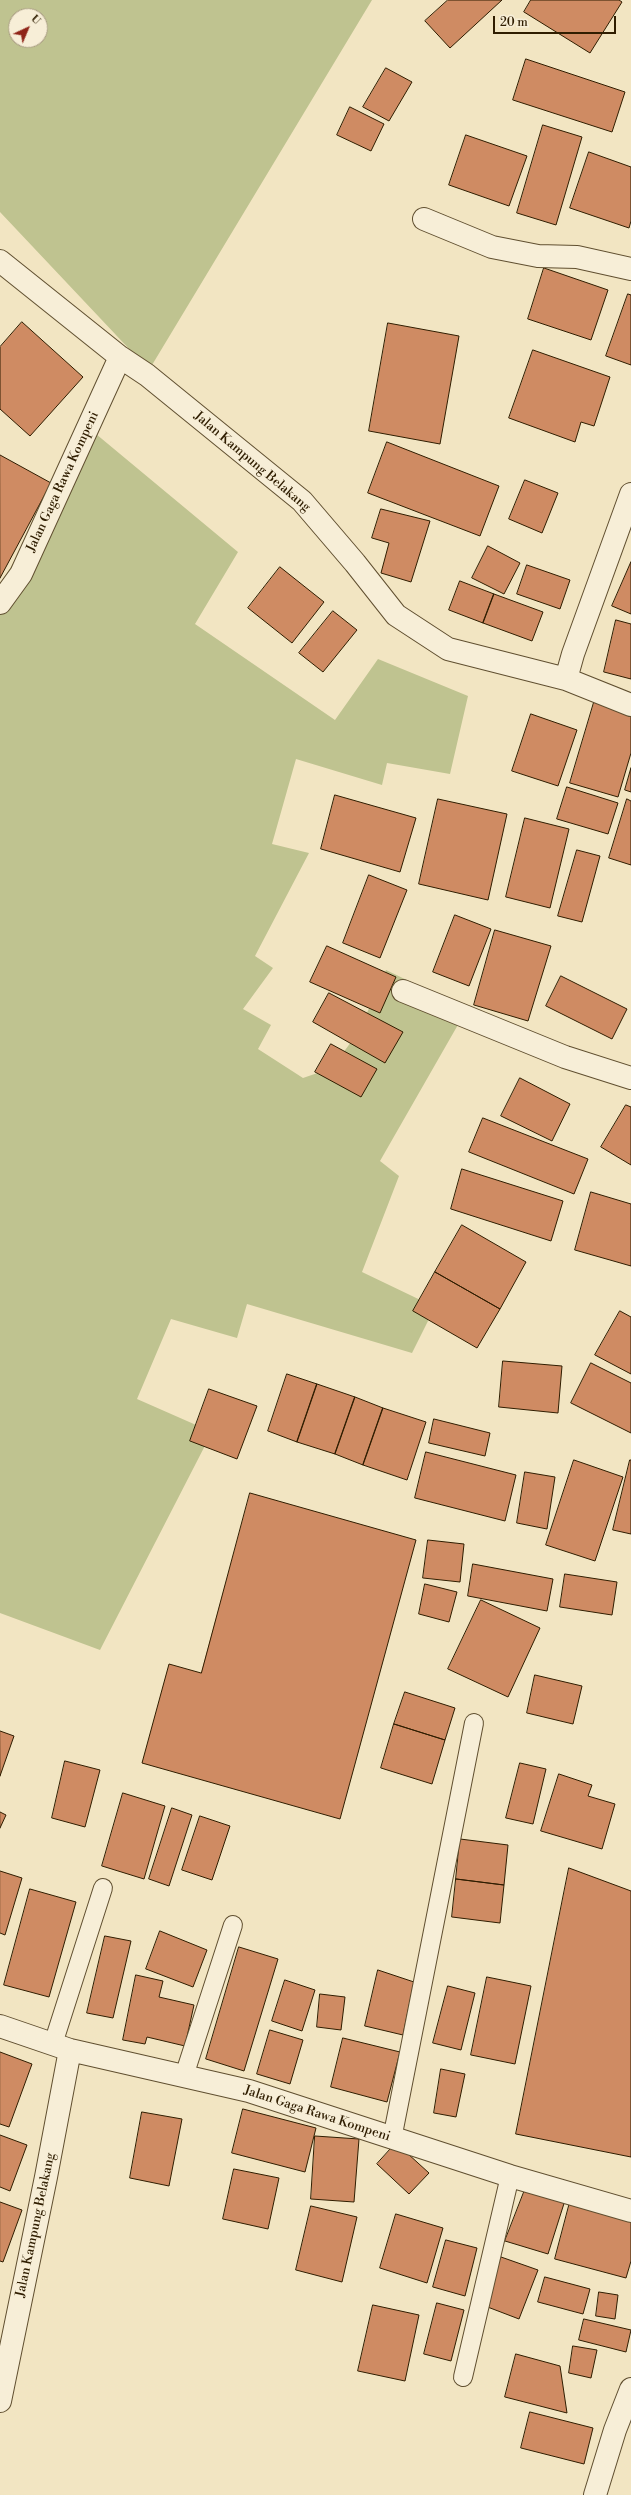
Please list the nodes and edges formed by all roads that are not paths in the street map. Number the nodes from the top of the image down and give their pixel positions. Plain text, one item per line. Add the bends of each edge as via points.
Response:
1 (424, 219) dead end
2 (0, 261) edge
3 (631, 269) edge
4 (125, 360) junction
5 (631, 494) edge
6 (0, 603) edge
7 (566, 679) junction
8 (631, 705) edge
9 (403, 991) dead end
10 (631, 1078) edge
11 (474, 1723) dead end
12 (104, 1888) dead end
13 (233, 1925) dead end
14 (0, 2026) edge
15 (61, 2047) junction
16 (184, 2076) junction
17 (392, 2139) junction
18 (510, 2176) junction
19 (631, 2211) edge
20 (463, 2377) dead end
21 (631, 2389) edge
22 (0, 2401) edge
23 (623, 2431) edge
24 (595, 2495) edge

1 - 3 street via 492,247 538,256 578,258
2 - 4 street, Jalan Kampung Belakang
4 - 6 street, Jalan Gaga Rawa Kompeni via 20,574
4 - 7 street, Jalan Kampung Belakang via 302,501 356,563 396,615 448,649
5 - 7 street via 572,654
7 - 8 street, Jalan Kampung Belakang
9 - 10 street via 565,1057
11 - 17 lane
12 - 15 lane
13 - 16 lane
14 - 15 street, Jalan Gaga Rawa Kompeni
15 - 16 street, Jalan Gaga Rawa Kompeni
15 - 22 street, Jalan Kampung Belakang
16 - 17 street, Jalan Gaga Rawa Kompeni via 249,2091
17 - 18 street, Jalan Gaga Rawa Kompeni
18 - 19 street, Jalan Gaga Rawa Kompeni
18 - 20 lane
21 - 23 street
23 - 24 street

